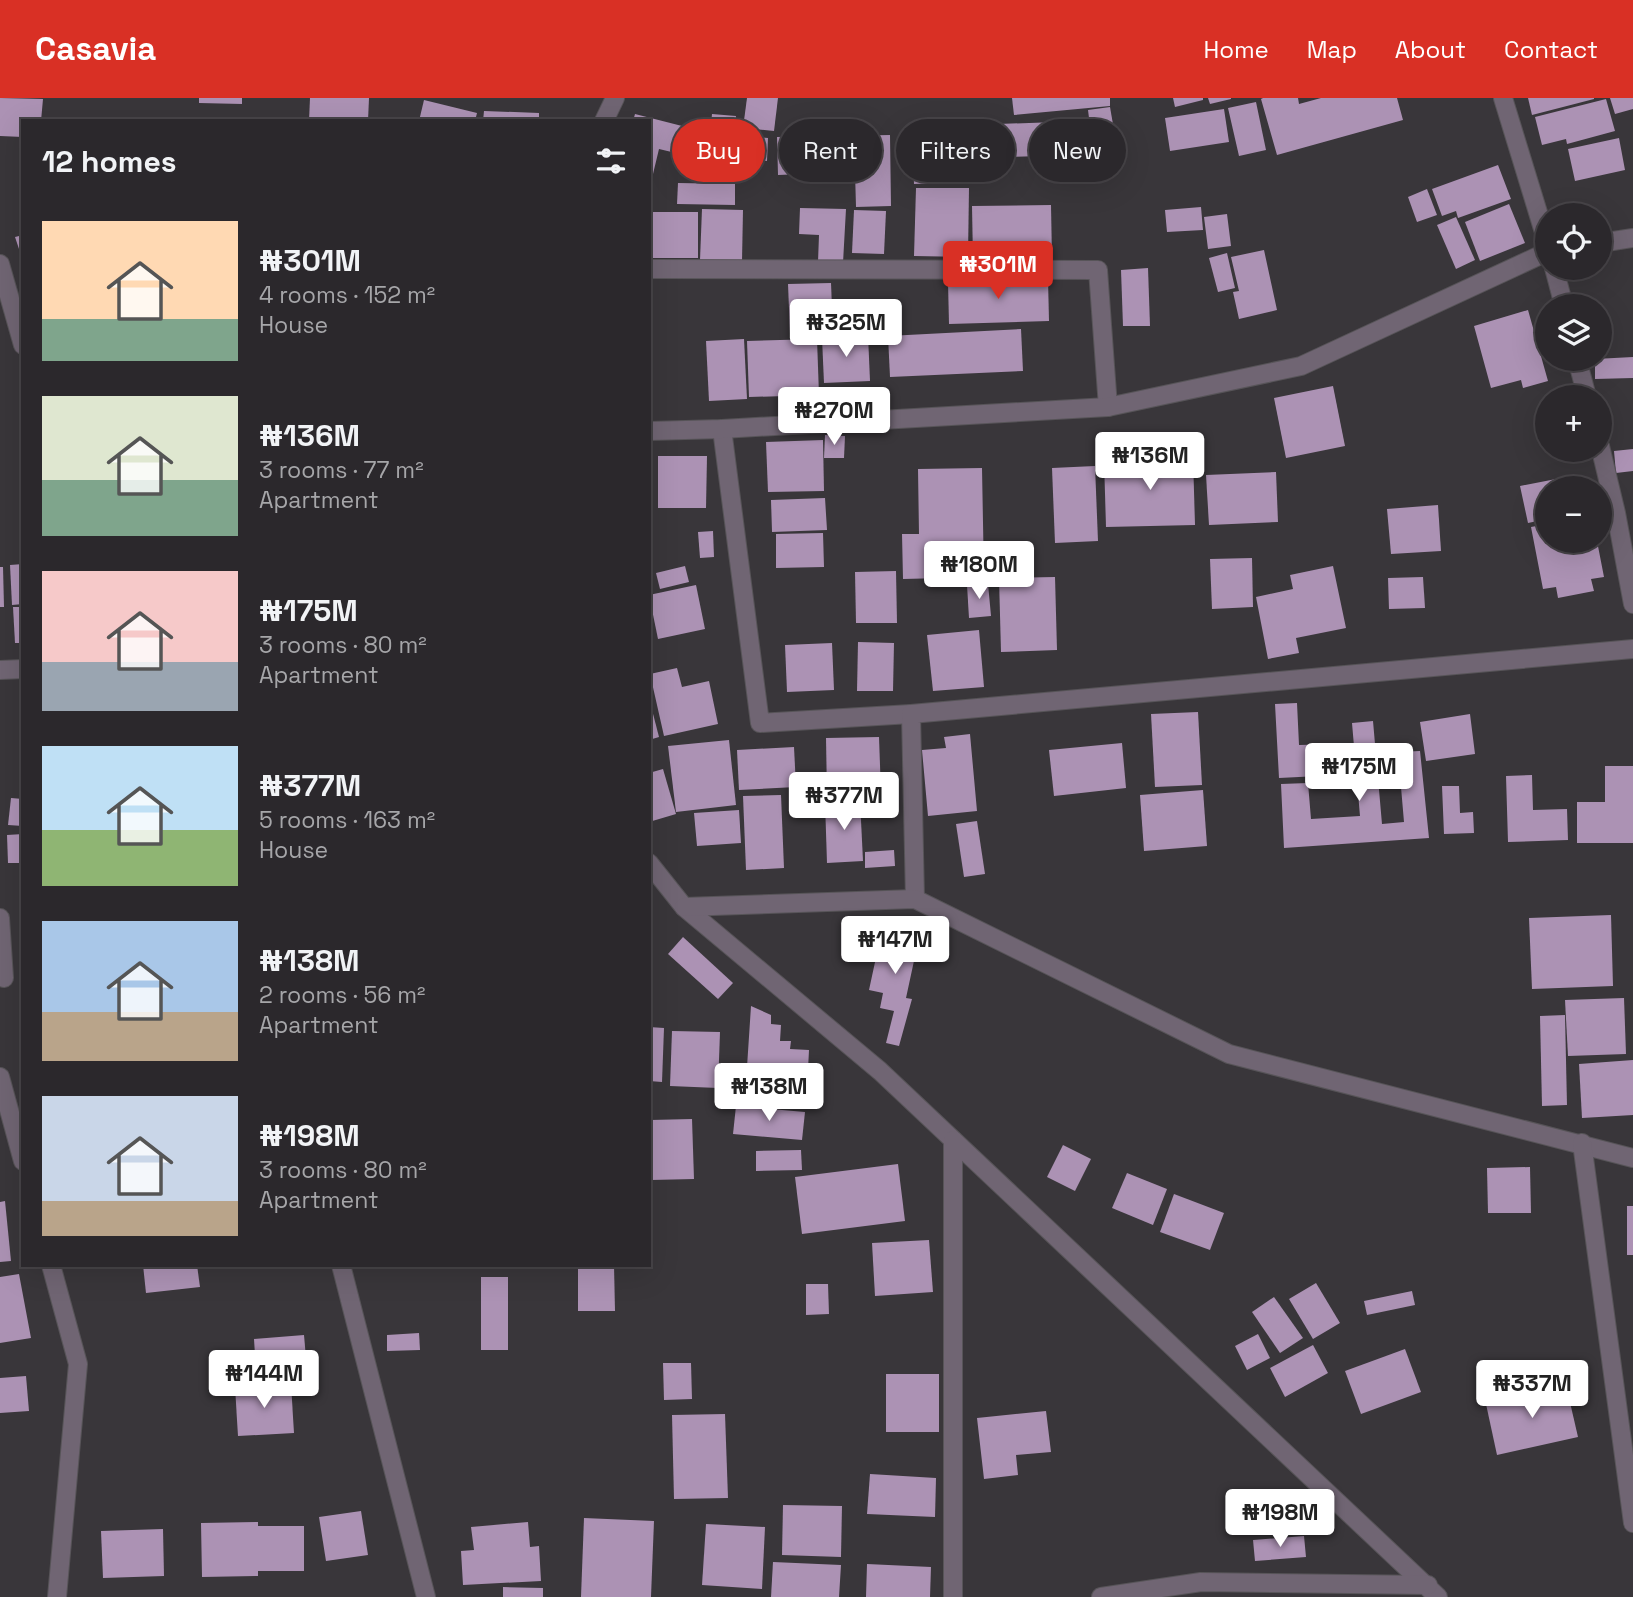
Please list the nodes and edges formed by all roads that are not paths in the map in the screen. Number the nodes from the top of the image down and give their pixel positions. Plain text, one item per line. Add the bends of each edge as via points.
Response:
1 (615, 98) edge
2 (1503, 98) edge
3 (605, 119) edge
4 (1535, 203) edge
5 (1633, 238) edge
6 (1612, 241) edge
7 (1535, 259) edge
8 (0, 264) edge
9 (651, 269) edge
10 (21, 338) edge
11 (1108, 407) junction
12 (722, 429) junction
13 (651, 431) edge
14 (1606, 462) edge
15 (1625, 512) edge
16 (1633, 604) edge
17 (1633, 649) edge
18 (21, 669) edge
19 (0, 670) edge
20 (911, 714) junction
21 (651, 866) edge
22 (915, 899) junction
23 (684, 907) junction
24 (0, 918) edge
25 (21, 976) edge
26 (2, 978) edge
27 (0, 1077) edge
28 (953, 1140) junction
29 (1582, 1143) junction
30 (21, 1154) edge
31 (1633, 1158) edge
32 (52, 1267) edge
33 (342, 1267) edge
34 (1633, 1523) edge
35 (1433, 1591) edge
36 (57, 1597) edge
37 (426, 1597) edge
38 (953, 1597) edge
39 (1101, 1597) edge

1 - 3 street
2 - 4 street
5 - 6 street
7 - 11 street via 1301,366
8 - 10 street
9 - 11 street via 1098,270
11 - 12 street
12 - 13 street
12 - 20 street via 760,723
14 - 15 street
15 - 16 street
17 - 20 street
18 - 19 street
20 - 22 street
21 - 23 street
22 - 23 street
22 - 29 street via 1229,1054
23 - 28 street via 880,1071
24 - 26 street
25 - 26 street
27 - 30 street
28 - 35 street
28 - 38 street
29 - 31 street
29 - 34 street
32 - 36 street via 78,1364
33 - 37 street
35 - 39 street via 1200,1582

